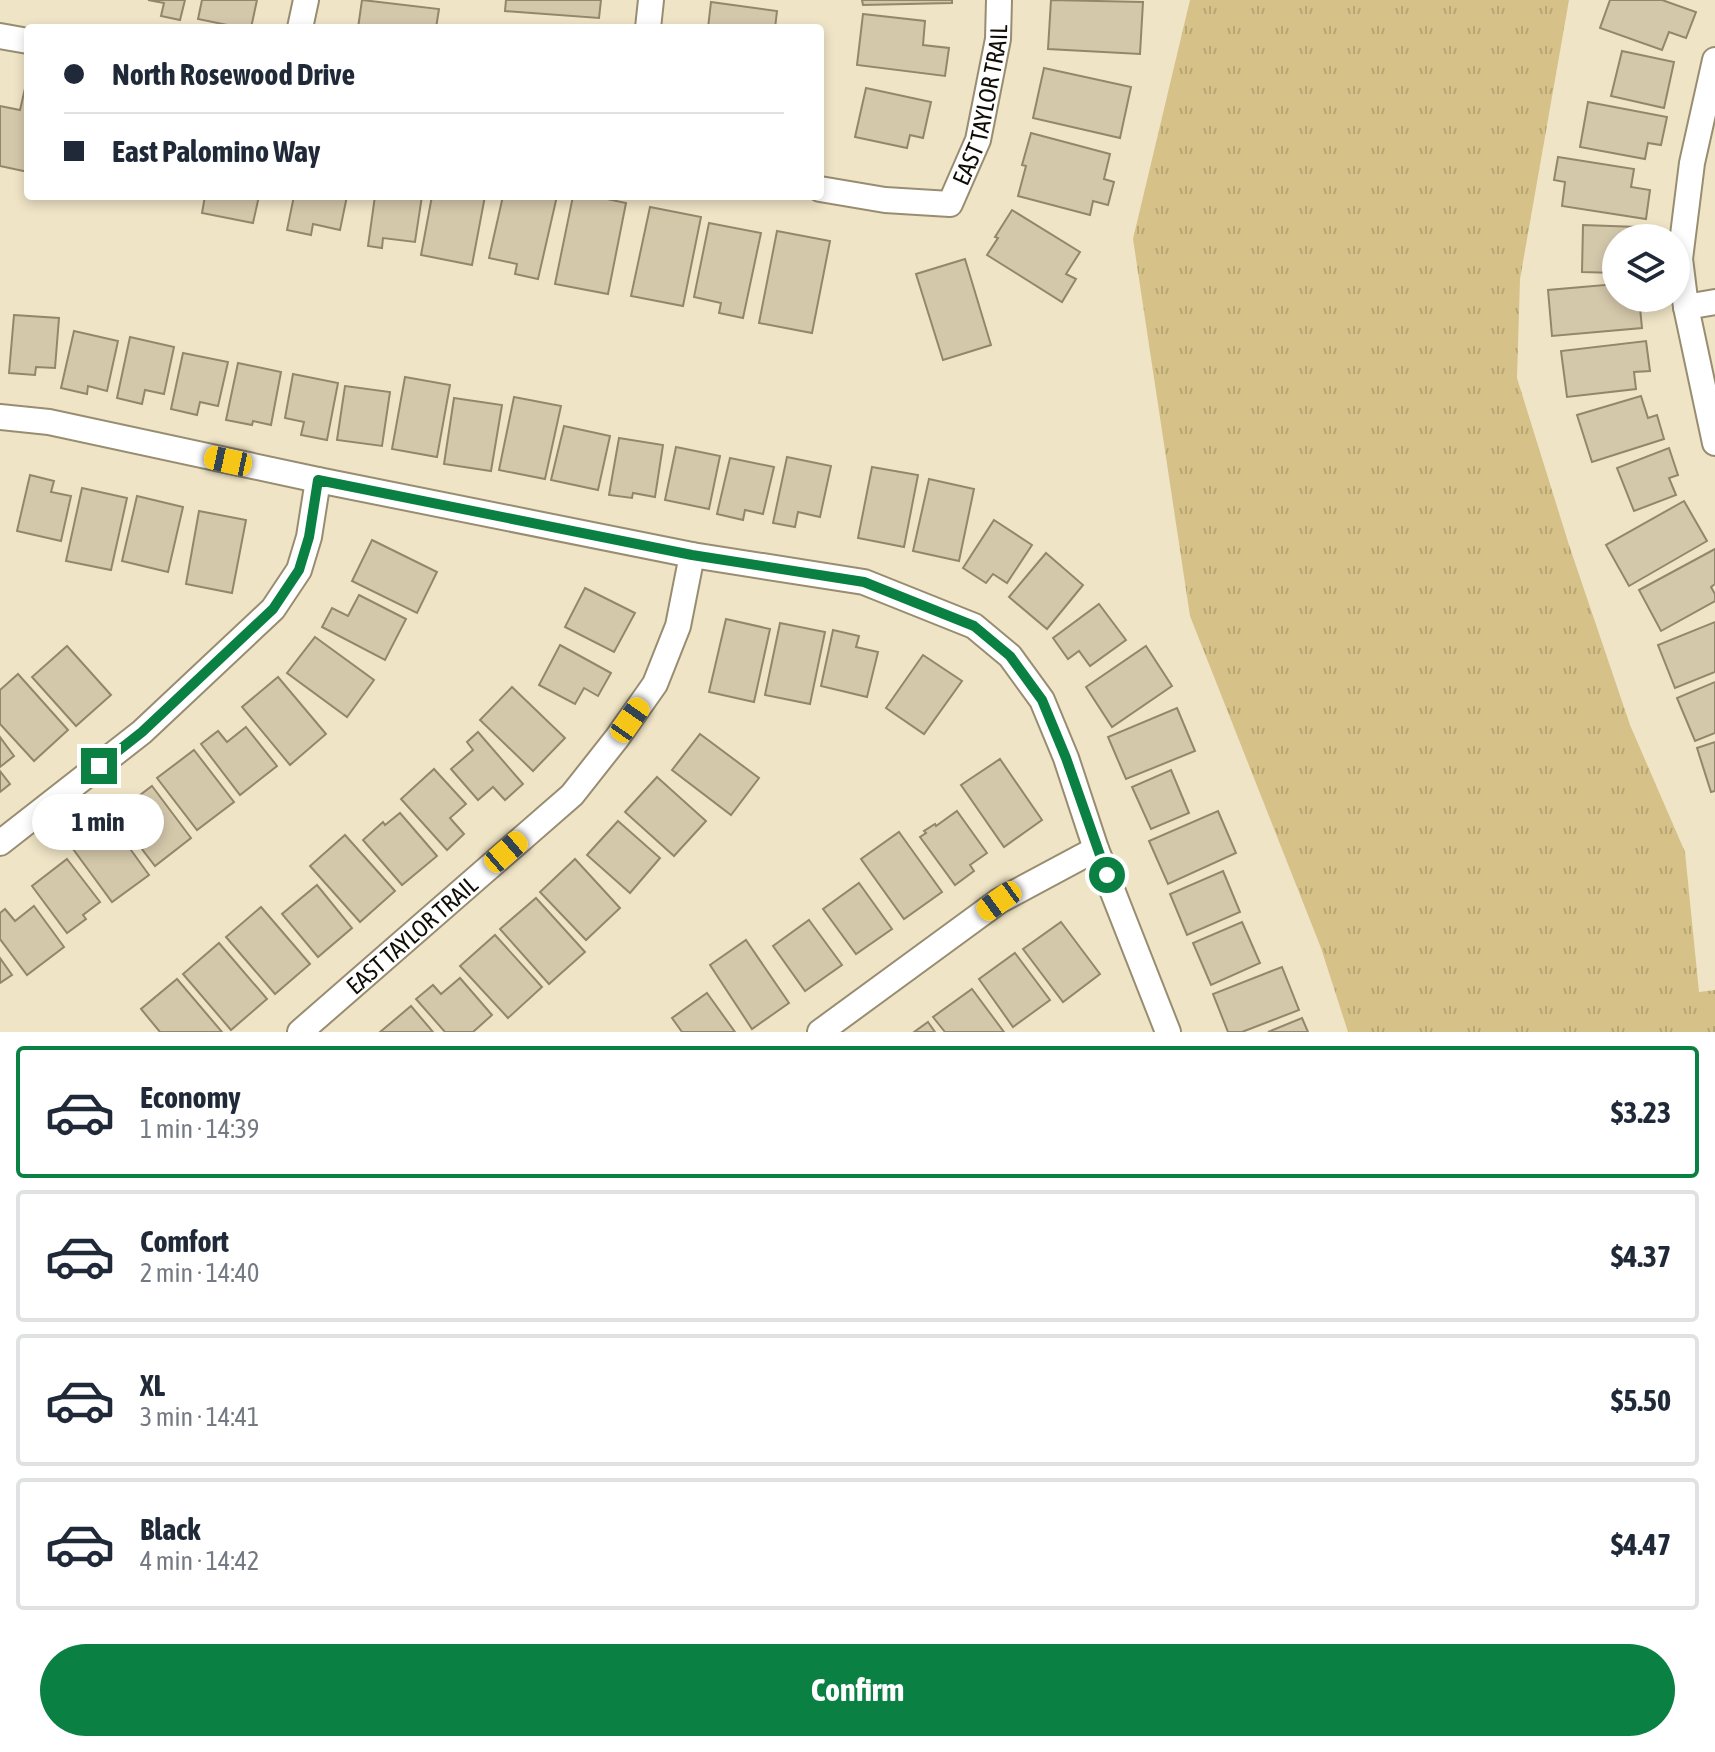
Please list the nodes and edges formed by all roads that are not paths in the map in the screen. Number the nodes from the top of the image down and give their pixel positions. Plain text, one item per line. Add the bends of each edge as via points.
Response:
1 (306, 0) edge
2 (651, 0) edge
3 (999, 0) edge
4 (301, 24) edge
5 (648, 24) edge
6 (0, 36) edge
7 (24, 40) edge
8 (1715, 60) edge
9 (824, 190) edge
10 (1684, 224) edge
11 (1715, 302) edge
12 (1690, 306) edge
13 (1687, 312) edge
14 (0, 417) edge
15 (1715, 443) edge
16 (318, 480) junction
17 (692, 555) junction
18 (0, 843) edge
19 (1096, 849) junction
20 (300, 1032) edge
21 (820, 1032) edge
22 (1168, 1032) edge

1 - 4 street
2 - 5 street
3 - 9 street, EAST TAYLOR TRAIL via 998,39 978,140 950,204
6 - 7 street
8 - 10 street
11 - 12 street
13 - 15 street
14 - 16 street via 49,422
16 - 17 street
16 - 18 street via 299,570 273,609 142,732
17 - 19 street via 864,582 974,626 1010,656 1042,700
17 - 20 street, EAST TAYLOR TRAIL via 678,626 655,684 572,795
19 - 21 street via 999,901
19 - 22 street

